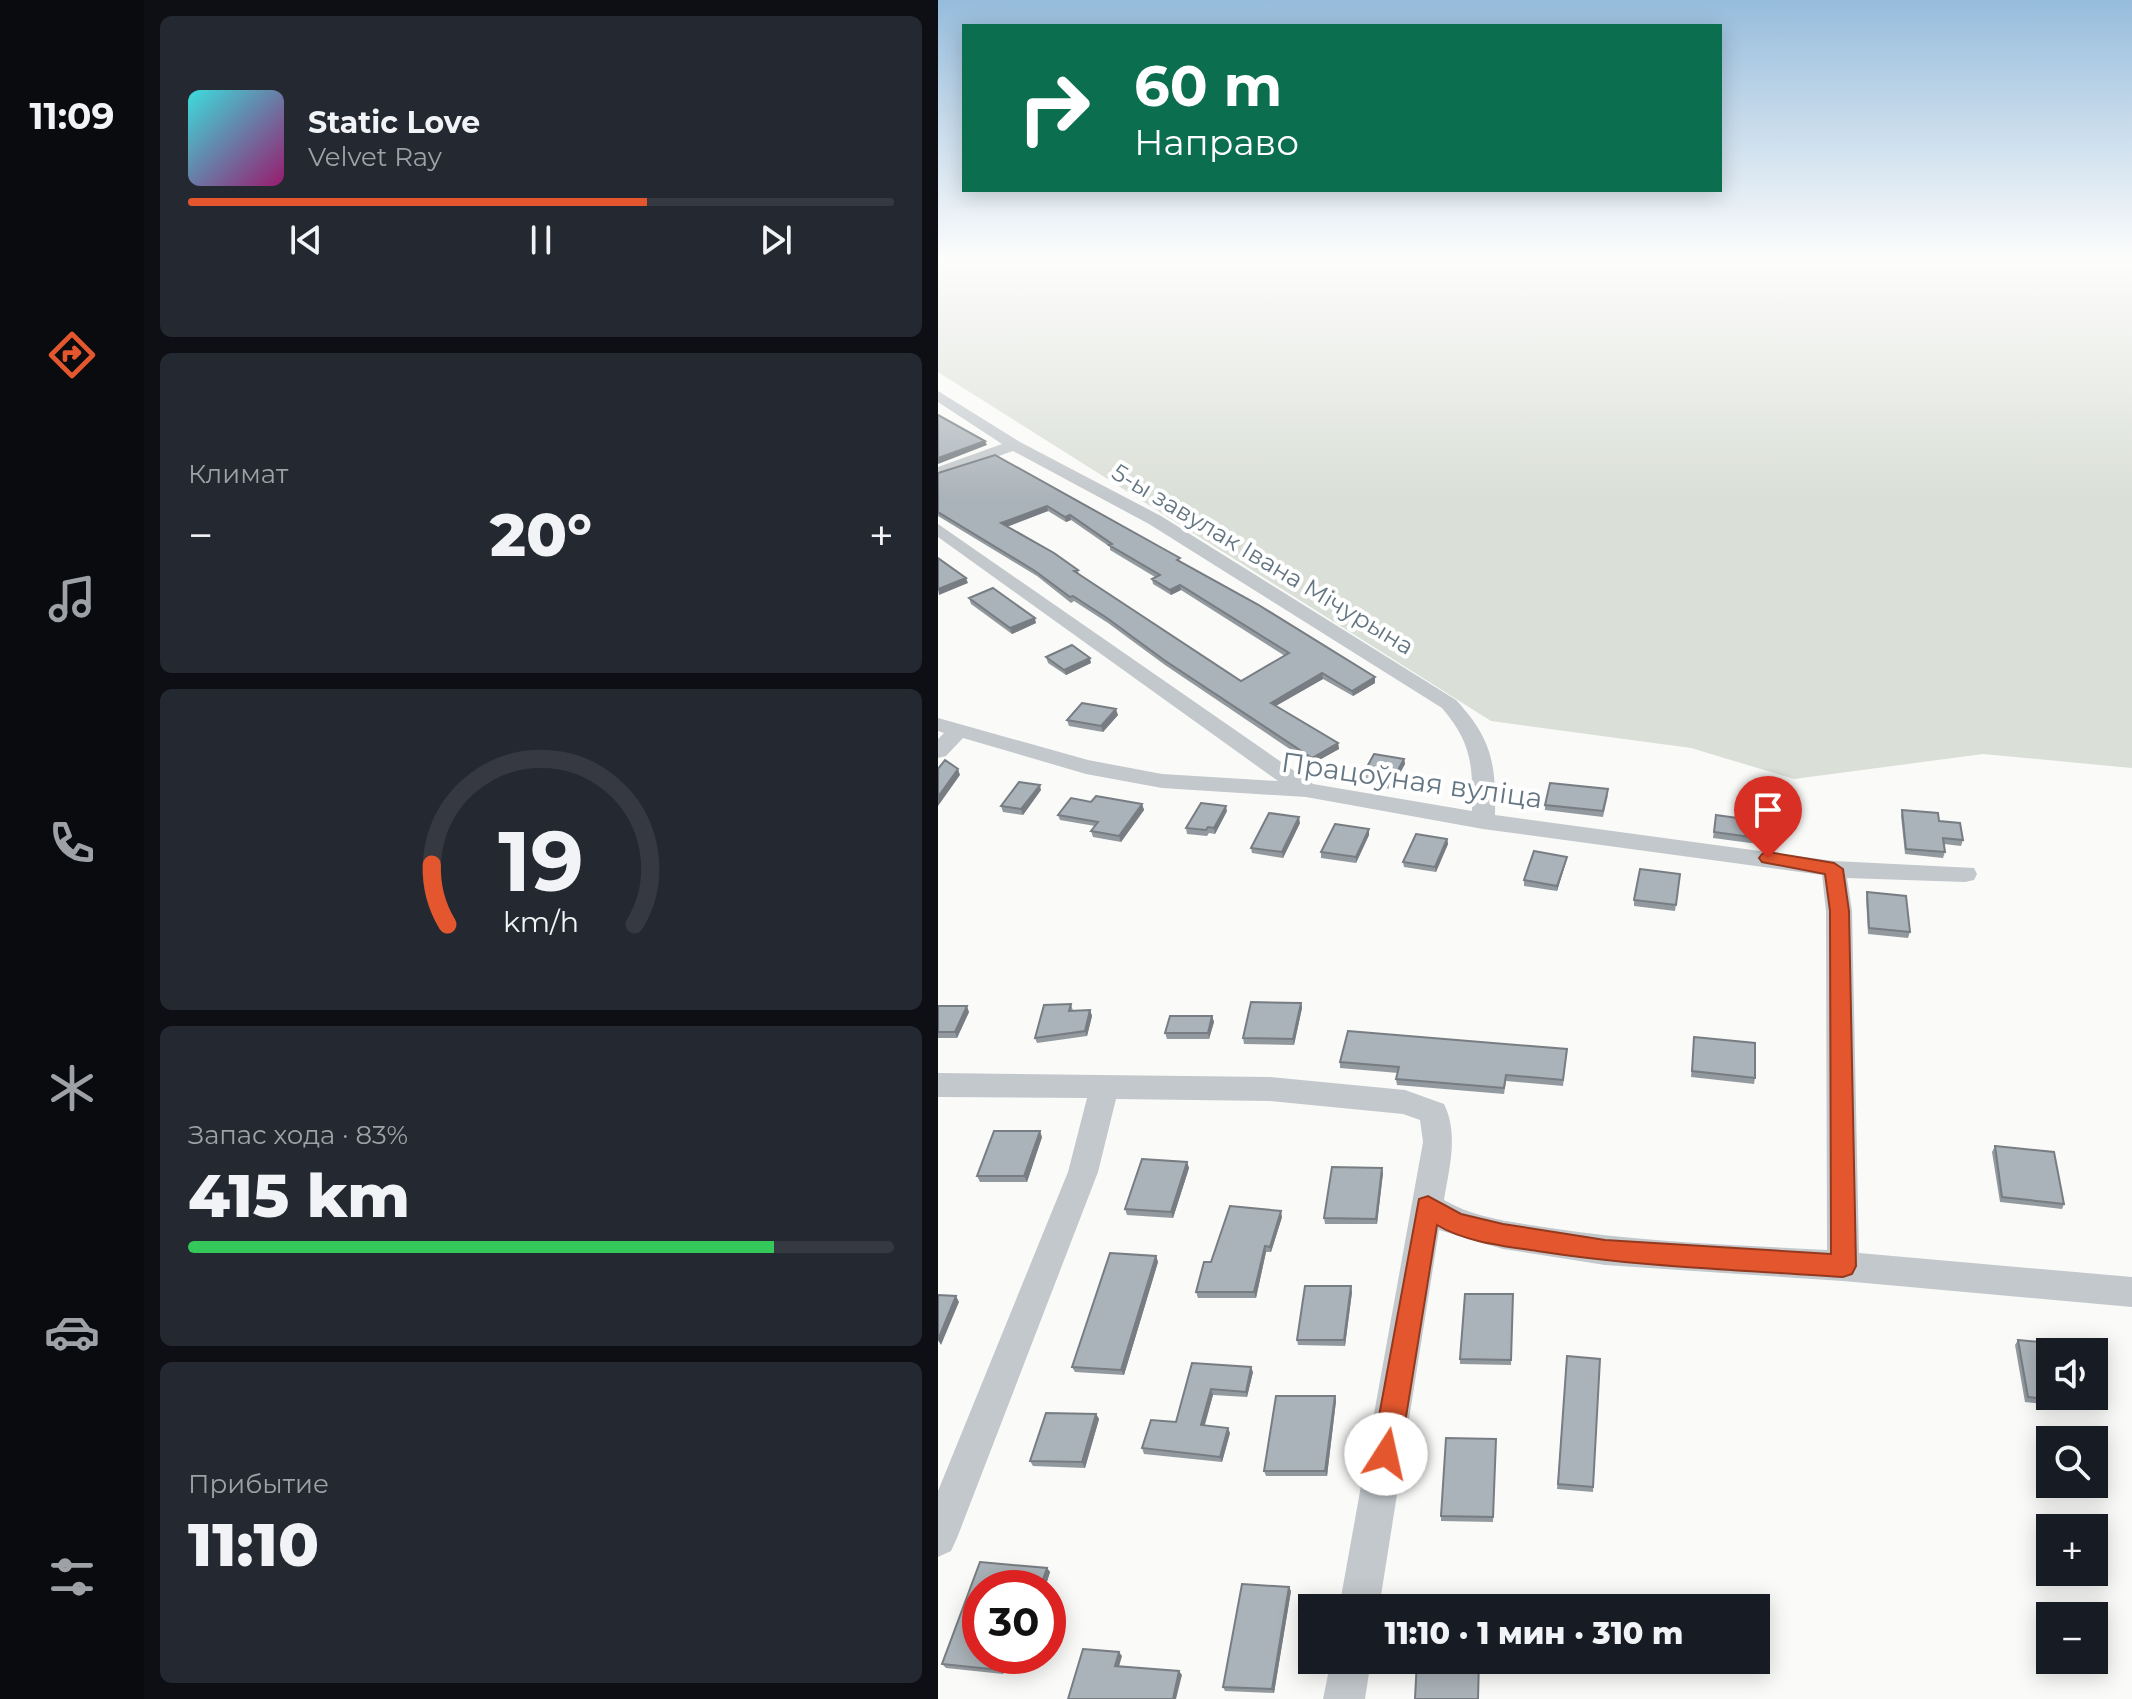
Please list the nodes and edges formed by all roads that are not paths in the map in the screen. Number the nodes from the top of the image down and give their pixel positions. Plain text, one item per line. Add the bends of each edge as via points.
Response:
1 (938, 395) edge
2 (1014, 445) junction
3 (938, 472) edge
4 (938, 529) edge
5 (948, 728) edge
6 (938, 751) edge
7 (1275, 767) junction
8 (1249, 789) junction
9 (1306, 790) junction
10 (1483, 821) junction
11 (1834, 869) junction
12 (1965, 874) dead end
13 (938, 1085) edge
14 (1104, 1088) junction
15 (1428, 1207) junction
16 (1843, 1266) junction
17 (2132, 1292) edge
18 (938, 1538) edge
19 (1361, 1594) edge
20 (1348, 1674) edge
21 (1344, 1699) edge

1 - 2 street, 5-ы завулак Івана Мічурына
2 - 3 street
2 - 10 street, 5-ы завулак Івана Мічурына via 1155,520 1449,704 1479,741
4 - 7 street
5 - 6 street
5 - 8 street, Працоўная вуліца via 1086,767
7 - 8 street
7 - 9 street
8 - 9 street, Працоўная вуліца
9 - 10 street, Працоўная вуліца
10 - 11 street, Працоўная вуліца
11 - 12 street, Працоўная вуліца
11 - 16 street via 1839,911
13 - 14 street
14 - 15 street via 1270,1089 1420,1107 1434,1113 1438,1142
14 - 18 street via 1083,1172
15 - 16 street via 1467,1226 1605,1251
15 - 19 street
16 - 17 street
20 - 21 street

